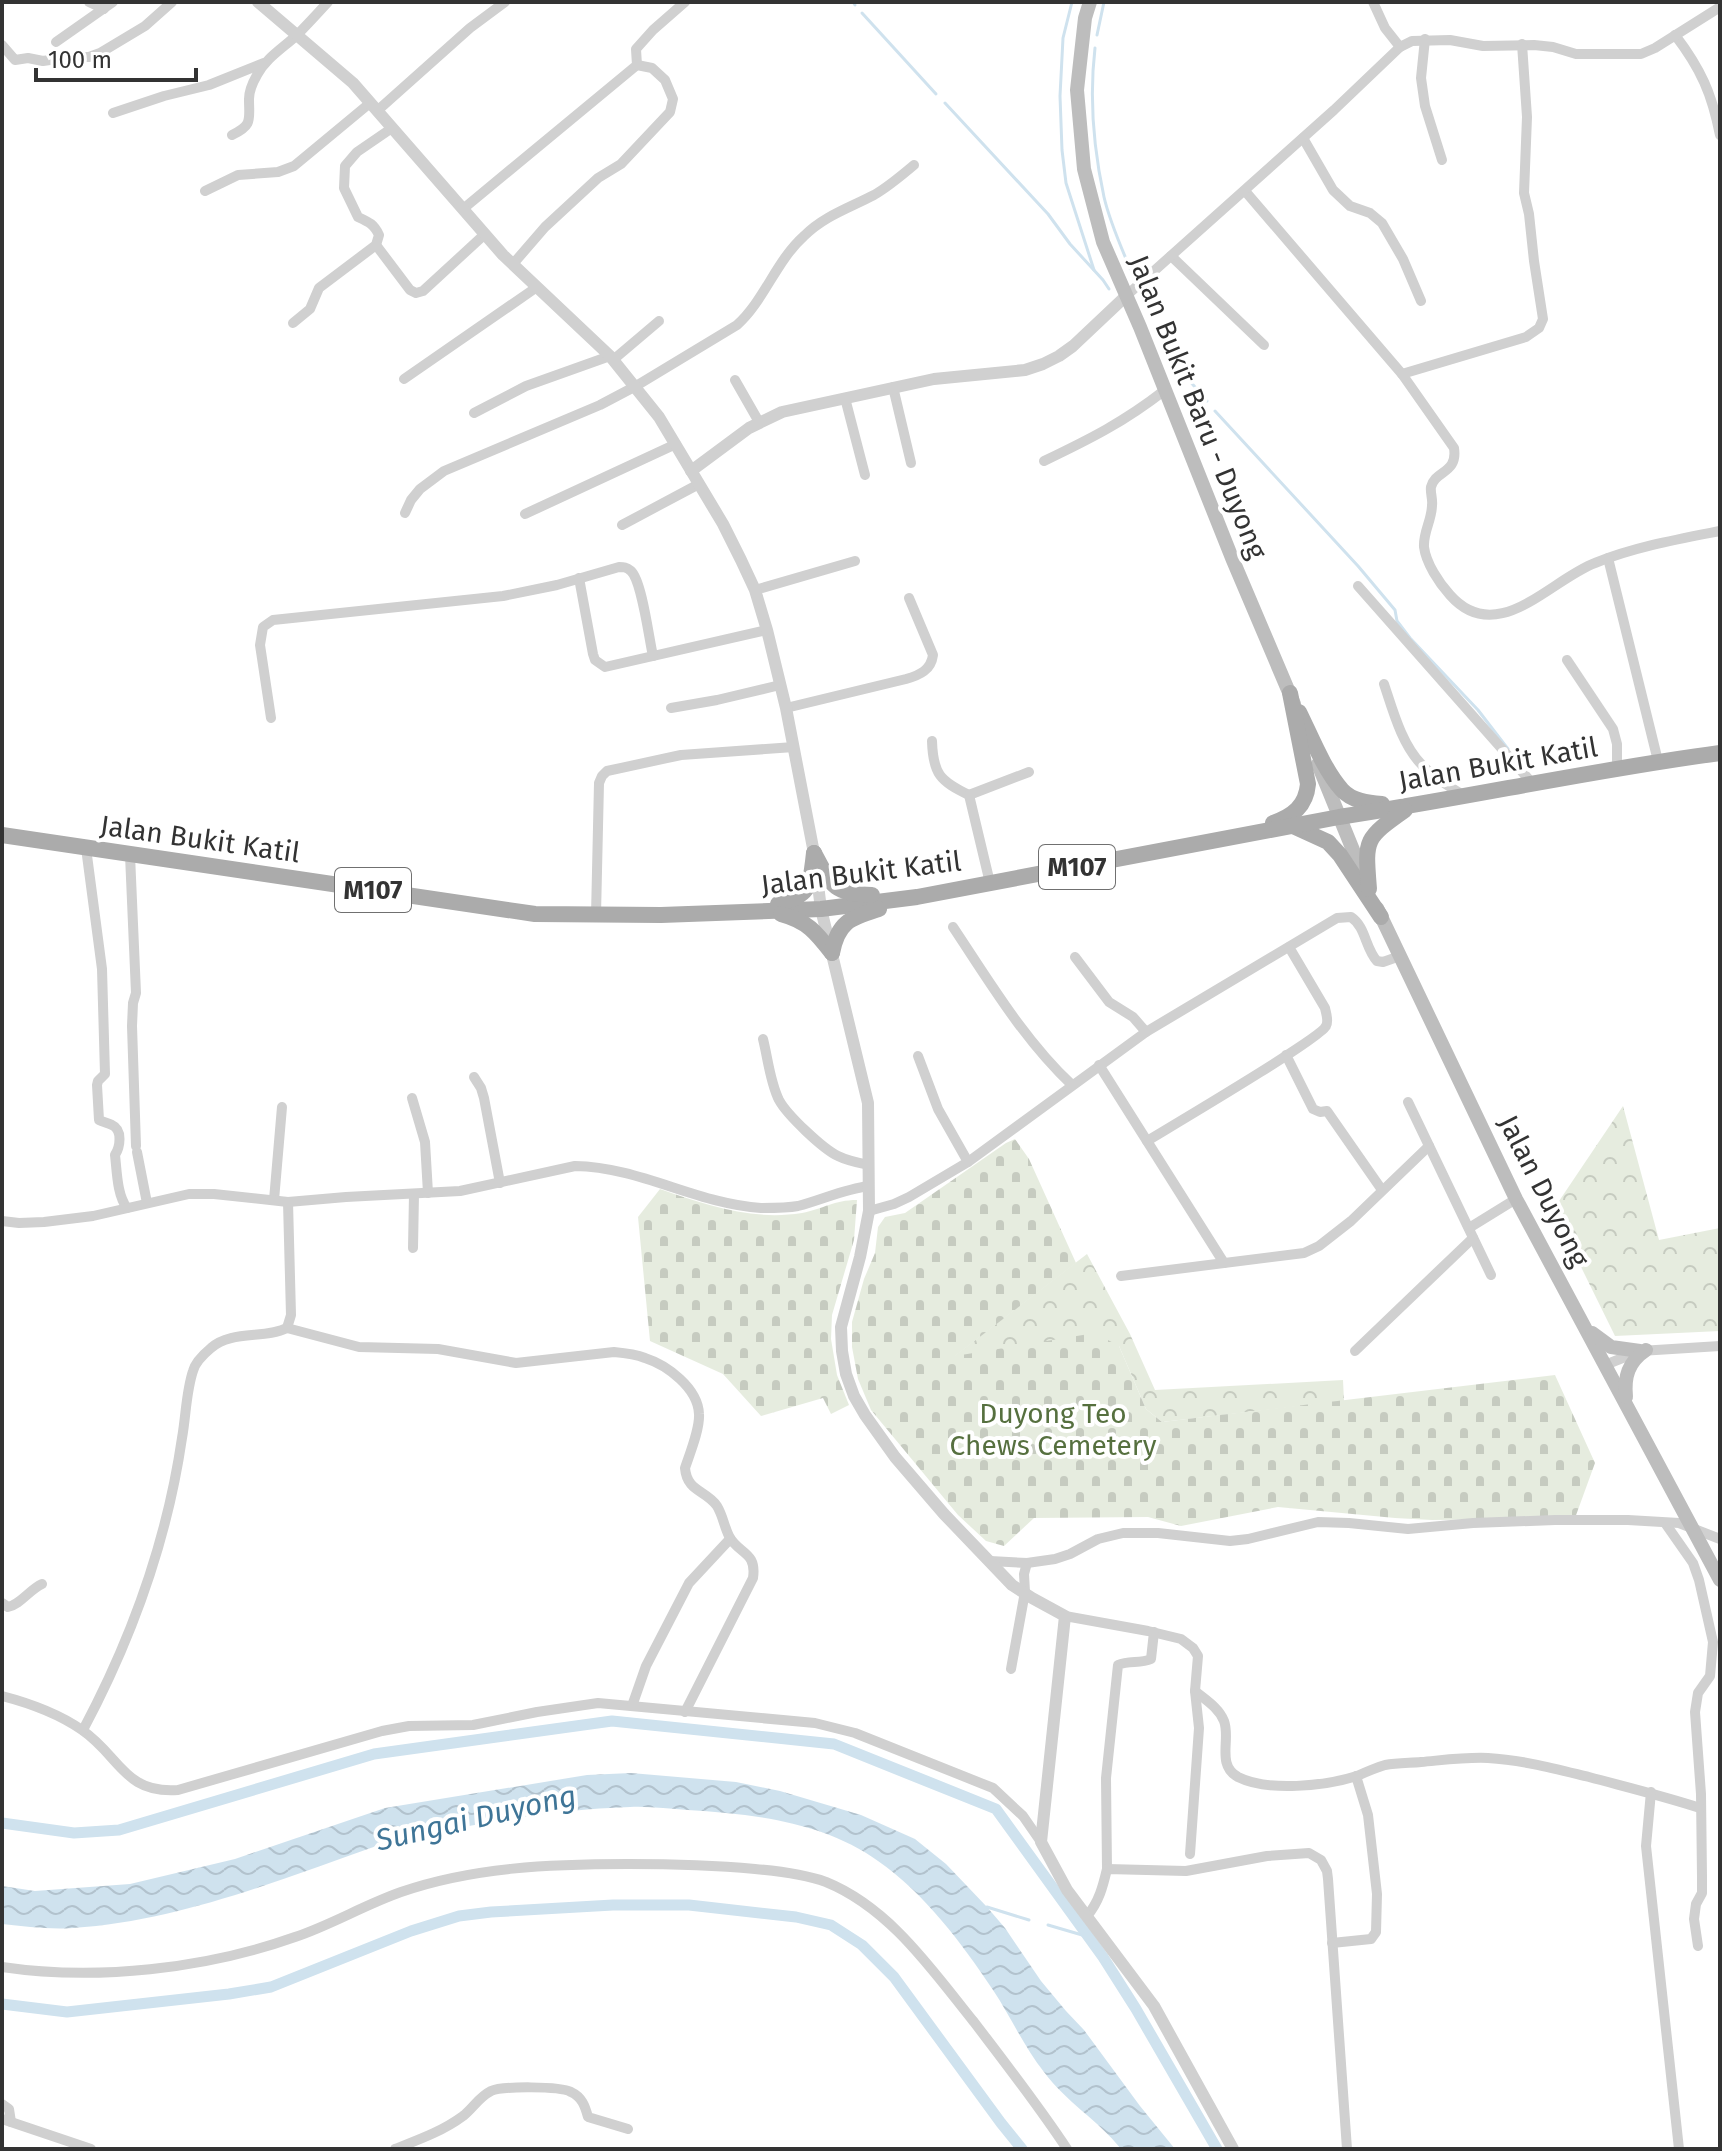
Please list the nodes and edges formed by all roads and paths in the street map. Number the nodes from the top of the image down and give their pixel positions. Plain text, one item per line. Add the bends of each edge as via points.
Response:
1 (89, 2) edge
2 (172, 2) edge
3 (258, 2) edge
4 (328, 2) edge
5 (505, 2) edge
6 (685, 2) edge
7 (1090, 2) edge
8 (1373, 2) edge
9 (108, 5) edge
10 (1720, 7) edge
11 (297, 35) junction
12 (1675, 35) junction
13 (1425, 39) junction
14 (56, 42) dead end
15 (1522, 44) junction
16 (2, 45) edge
17 (1400, 47) junction
18 (264, 63) junction
19 (637, 65) junction
20 (373, 107) junction
21 (113, 113) dead end
22 (392, 128) junction
23 (232, 135) dead end
24 (1720, 135) edge
25 (1303, 138) junction
26 (1442, 160) dead end
27 (914, 165) dead end
28 (205, 191) dead end
29 (1245, 191) junction
30 (463, 209) junction
31 (485, 234) junction
32 (376, 245) junction
33 (1171, 256) junction
34 (513, 264) junction
35 (537, 287) junction
36 (1126, 296) junction
37 (1421, 301) dead end
38 (659, 321) dead end
39 (293, 323) dead end
40 (1264, 345) dead end
41 (612, 358) junction
42 (1402, 374) junction
43 (404, 379) dead end
44 (735, 380) dead end
45 (636, 386) junction
46 (893, 387) junction
47 (1165, 390) junction
48 (845, 398) junction
49 (474, 413) dead end
50 (759, 422) junction
51 (676, 444) junction
52 (1044, 461) dead end
53 (911, 463) dead end
54 (691, 471) junction
55 (865, 475) dead end
56 (699, 484) junction
57 (405, 513) dead end
58 (525, 514) dead end
59 (622, 525) dead end
60 (1720, 531) edge
61 (1608, 558) junction
62 (855, 561) dead end
63 (579, 578) junction
64 (1358, 586) dead end
65 (755, 590) junction
66 (909, 598) dead end
67 (767, 630) junction
68 (653, 656) junction
69 (1567, 660) dead end
70 (1384, 684) dead end
71 (780, 685) junction
72 (1290, 693) junction
73 (671, 708) dead end
74 (786, 708) junction
75 (271, 718) dead end
76 (932, 741) dead end
77 (794, 747) junction
78 (1720, 753) edge
79 (1658, 761) junction
80 (1617, 769) junction
81 (1029, 772) dead end
82 (1533, 784) junction
83 (969, 795) junction
84 (1465, 797) junction
85 (1409, 806) junction
86 (1339, 817) junction
87 (1293, 825) junction
88 (2, 835) edge
89 (1237, 835) junction
90 (86, 848) junction
91 (814, 853) junction
92 (130, 855) junction
93 (990, 883) junction
94 (1369, 889) junction
95 (917, 897) junction
96 (821, 909) junction
97 (771, 911) junction
98 (746, 913) junction
99 (596, 915) junction
100 (1381, 917) junction
101 (953, 927) dead end
102 (1289, 947) junction
103 (832, 953) junction
104 (1400, 956) junction
105 (1075, 957) dead end
106 (1146, 1032) junction
107 (763, 1039) dead end
108 (1286, 1055) junction
109 (918, 1056) dead end
110 (1099, 1065) junction
111 (474, 1077) dead end
112 (1072, 1085) junction
113 (412, 1098) dead end
114 (1408, 1102) dead end
115 (282, 1107) dead end
116 (1147, 1141) junction
117 (1429, 1146) junction
118 (968, 1162) junction
119 (869, 1165) junction
120 (500, 1183) junction
121 (869, 1186) junction
122 (1382, 1190) junction
123 (428, 1193) junction
124 (414, 1194) junction
125 (1516, 1199) junction
126 (274, 1200) junction
127 (288, 1202) junction
128 (147, 1203) junction
129 (127, 1208) junction
130 (869, 1211) junction
131 (2, 1221) edge
132 (1471, 1233) junction
133 (413, 1248) dead end
134 (1224, 1263) junction
135 (1491, 1275) dead end
136 (1121, 1276) dead end
137 (287, 1328) junction
138 (1585, 1328) junction
139 (1720, 1346) edge
140 (1355, 1351) dead end
141 (1643, 1351) junction
142 (1605, 1365) junction
143 (1632, 1413) junction
144 (1665, 1523) junction
145 (1692, 1527) junction
146 (730, 1539) junction
147 (1720, 1539) edge
148 (990, 1561) junction
149 (1027, 1563) junction
150 (1720, 1580) edge
151 (42, 1584) dead end
152 (1025, 1592) junction
153 (2, 1603) edge
154 (1065, 1616) junction
155 (1154, 1632) junction
156 (1011, 1669) dead end
157 (1195, 1691) junction
158 (2, 1696) edge
159 (632, 1706) junction
160 (685, 1712) junction
161 (83, 1730) junction
162 (1356, 1776) junction
163 (1651, 1792) junction
164 (1700, 1808) junction
165 (1041, 1842) junction
166 (1190, 1854) dead end
167 (1107, 1869) junction
168 (1087, 1916) junction
169 (1332, 1943) junction
170 (1698, 1946) dead end
171 (2, 1967) edge
172 (2, 2104) edge
173 (7, 2121) edge
174 (628, 2129) dead end
175 (91, 2149) edge
176 (395, 2149) edge
177 (1067, 2149) edge
178 (1233, 2149) edge
179 (1347, 2149) edge
180 (1679, 2149) edge

1 - 9 street
2 - 16 street via 145,26 89,57 15,60
3 - 11 street
4 - 11 street
5 - 20 street
6 - 19 street via 636,49
7 - 36 main road, Jalan Bukit Baru - Duyong via 1077,90 1084,169 1103,242
8 - 17 street
9 - 14 street
10 - 12 street
11 - 18 street
11 - 20 street
12 - 15 street via 1641,54 1576,54
12 - 24 street via 1694,60
13 - 15 street via 1483,46
13 - 17 street
13 - 26 street via 1421,78
15 - 42 street via 1527,117 1524,193 1543,319 1526,337
17 - 25 street
18 - 21 street
18 - 23 street via 248,98 249,122
19 - 30 street
19 - 34 street via 652,68 665,80 673,99 670,112 621,164 545,227
20 - 22 street
20 - 28 street via 294,166 238,175
22 - 30 street
22 - 32 street via 345,166 344,188 358,217 377,229
25 - 29 street
25 - 37 street via 1333,190 1382,223
27 - 45 street via 801,237 737,325
29 - 33 street
29 - 42 street
30 - 31 street
31 - 32 street via 416,293
31 - 34 street
32 - 39 street via 319,288 310,309
33 - 36 street
33 - 40 street
34 - 35 street
35 - 41 street
35 - 43 street
36 - 46 street via 1073,346 1043,364
36 - 47 main road, Jalan Bukit Baru - Duyong
38 - 41 street
41 - 45 street
41 - 49 street via 526,386
42 - 61 street via 1454,448 1454,464 1430,488 1424,549 1455,601 1495,616
44 - 50 street
45 - 51 street
45 - 57 street via 444,471 420,489
46 - 48 street
46 - 53 street
47 - 52 street via 1094,438
47 - 72 main road, Jalan Bukit Baru - Duyong
48 - 50 street
48 - 55 street
50 - 54 street
51 - 54 street
51 - 58 street
54 - 56 street
56 - 59 street
56 - 65 street
60 - 61 street
61 - 79 street
62 - 65 street
63 - 68 street via 619,567 631,570
63 - 68 street via 599,664 610,667
63 - 75 street via 503,596 273,620 263,627 260,645
64 - 82 street
65 - 67 street
66 - 74 street via 933,655 928,669
67 - 68 street
67 - 71 street
69 - 80 street via 1613,729
70 - 84 street via 1414,756
71 - 73 street
71 - 74 street
72 - 85 main road via 1343,791 1369,803
72 - 86 main road, Jalan Bukit Baru - Duyong
72 - 89 main road via 1307,796 1288,818
74 - 77 street
76 - 83 street via 938,775
77 - 91 street
77 - 99 street via 681,755 607,771 599,783
78 - 79 main road, Jalan Bukit Katil / M107
79 - 80 main road, Jalan Bukit Katil / M107
80 - 82 main road, Jalan Bukit Katil / M107
81 - 83 street
82 - 84 main road, Jalan Bukit Katil / M107
83 - 93 street
84 - 85 main road, Jalan Bukit Katil / M107
85 - 86 main road, Jalan Bukit Katil / M107
85 - 94 main road via 1371,837 1366,851
86 - 87 main road, Jalan Bukit Katil / M107
86 - 94 main road, Jalan Duyong
87 - 89 main road, Jalan Bukit Katil / M107
87 - 100 main road via 1328,842
88 - 90 main road, Jalan Bukit Katil / M107
89 - 93 main road, Jalan Bukit Katil / M107
90 - 92 main road, Jalan Bukit Katil / M107
90 - 129 street via 102,969 105,1074 97,1085 99,1120 118,1130 115,1155
91 - 95 main road via 829,880 850,894
91 - 96 street
91 - 98 main road via 811,880 797,898
92 - 99 main road, Jalan Bukit Katil / M107 via 535,914
92 - 128 street via 137,1149
93 - 95 main road, Jalan Bukit Katil / M107
94 - 100 main road, Jalan Duyong
95 - 96 main road, Jalan Bukit Katil / M107
95 - 103 main road via 853,917 835,936
96 - 97 main road, Jalan Bukit Katil / M107
96 - 103 street
97 - 98 main road, Jalan Bukit Katil / M107
97 - 103 main road via 799,919
98 - 99 main road, Jalan Bukit Katil / M107
100 - 104 main road, Jalan Duyong
101 - 112 street via 1011,1014
102 - 104 street via 1344,916 1358,922 1377,961
102 - 106 street
102 - 108 street via 1325,1008 1327,1026
103 - 119 street via 868,1103
104 - 125 main road, Jalan Duyong
105 - 106 street via 1109,1002
106 - 110 street
107 - 119 street via 786,1110 837,1156
108 - 116 street
108 - 122 street via 1313,1109 1327,1111
109 - 118 street via 938,1109
110 - 112 street
110 - 116 street
111 - 120 street via 484,1098
112 - 118 street
113 - 123 street via 425,1142
114 - 117 street
115 - 126 street
116 - 134 street
117 - 122 street
117 - 132 street
118 - 130 street via 909,1197
119 - 121 street
120 - 121 street via 575,1166 595,1167 720,1202 761,1208 797,1206
120 - 123 street
121 - 130 street
122 - 134 street via 1351,1221 1304,1253
123 - 124 street
124 - 127 street
124 - 133 street
125 - 132 street
125 - 138 main road, Jalan Duyong
126 - 127 street
126 - 128 street via 189,1194
127 - 137 street
128 - 129 street
129 - 131 street via 44,1222
130 - 148 street via 841,1327 846,1374 854,1396 895,1457
132 - 135 street
132 - 140 street
134 - 136 street
137 - 146 street via 359,1347 438,1349 516,1363 614,1352 647,1358 680,1380 697,1401 700,1415 686,1477 717,1507
137 - 161 street via 218,1343 193,1370 165,1526 127,1640
138 - 141 main road via 1611,1347
138 - 142 main road, Jalan Duyong
139 - 141 street
141 - 142 street
141 - 143 main road via 1626,1373
142 - 143 main road, Jalan Duyong
143 - 145 main road, Jalan Duyong
144 - 145 street
144 - 149 street via 1555,1520 1408,1529 1318,1522 1230,1541 1123,1533 1070,1554
144 - 164 street via 1693,1563 1713,1642 1710,1676 1698,1693 1695,1712
145 - 147 street
145 - 150 main road, Jalan Duyong
146 - 159 street via 689,1583 646,1666
146 - 160 street via 749,1555 753,1578
148 - 149 street
148 - 152 street
149 - 152 street
151 - 153 street via 12,1607
152 - 154 street
152 - 156 street
154 - 155 street
154 - 165 street
155 - 157 street via 1193,1648 1198,1656
155 - 167 street via 1151,1659 1118,1665 1106,1778
157 - 162 street via 1224,1720 1224,1754 1233,1774 1253,1782 1300,1787
157 - 166 street via 1199,1728
158 - 161 street
159 - 160 street
159 - 161 street via 598,1703 473,1725 409,1726 164,1791 135,1782
160 - 165 street via 815,1723 855,1733 993,1788
162 - 163 street via 1388,1765 1488,1758 1556,1768
162 - 169 street via 1368,1815 1376,1932 1367,1940
163 - 164 street
163 - 180 street via 1646,1846
164 - 170 street via 1702,1893 1694,1919
165 - 168 street
167 - 168 street
167 - 169 street via 1186,1871 1267,1856 1316,1855 1327,1871
168 - 178 street via 1154,2006
169 - 179 street
171 - 177 street via 74,1974 206,1960 298,1936 400,1892 490,1870 710,1864 780,1871 823,1881 877,1912 935,1974
172 - 173 street via 9,2109
173 - 175 street
174 - 176 street via 588,2117 585,2104 572,2092 507,2087 481,2096 463,2116

